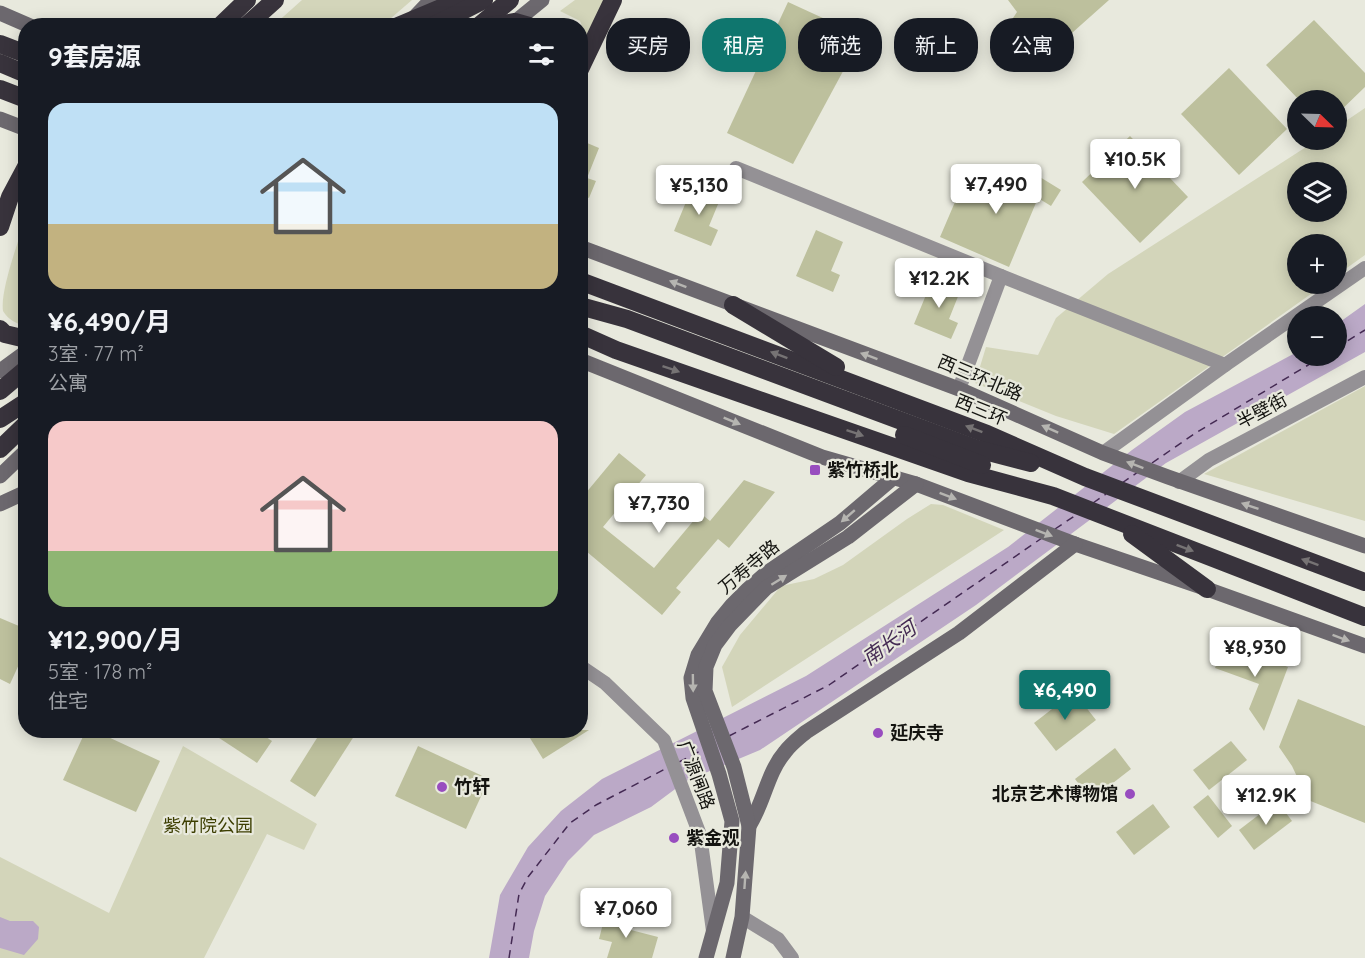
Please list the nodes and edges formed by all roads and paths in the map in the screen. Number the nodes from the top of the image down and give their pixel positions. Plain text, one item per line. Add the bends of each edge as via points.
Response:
1 (247, 0) edge
2 (275, 0) edge
3 (462, 0) edge
4 (484, 0) edge
5 (510, 0) edge
6 (542, 0) edge
7 (613, 0) edge
8 (428, 2) edge
9 (0, 14) edge
10 (228, 18) edge
11 (255, 18) edge
12 (414, 18) edge
13 (417, 18) edge
14 (418, 18) edge
15 (443, 18) edge
16 (450, 18) edge
17 (489, 18) edge
18 (524, 18) edge
19 (18, 21) edge
20 (0, 44) edge
21 (18, 51) edge
22 (588, 52) edge
23 (0, 63) edge
24 (18, 71) edge
25 (0, 78) edge
26 (18, 84) edge
27 (0, 89) edge
28 (18, 96) edge
29 (0, 119) edge
30 (18, 126) edge
31 (736, 168) dead end
32 (18, 180) edge
33 (0, 227) edge
34 (588, 250) edge
35 (1365, 268) edge
36 (1001, 276) junction
37 (588, 283) edge
38 (733, 305) junction
39 (588, 309) edge
40 (588, 318) edge
41 (625, 324) junction
42 (0, 329) edge
43 (18, 337) edge
44 (588, 338) edge
45 (588, 344) edge
46 (616, 350) junction
47 (18, 358) edge
48 (588, 363) edge
49 (1225, 365) junction
50 (0, 371) edge
51 (18, 376) edge
52 (1365, 377) edge
53 (959, 389) junction
54 (873, 390) junction
55 (0, 391) edge
56 (18, 407) edge
57 (0, 419) edge
58 (18, 419) edge
59 (0, 431) edge
60 (18, 432) edge
61 (0, 449) edge
62 (1103, 453) junction
63 (18, 459) edge
64 (0, 476) edge
65 (1085, 477) junction
66 (892, 478) junction
67 (1173, 479) junction
68 (916, 484) junction
69 (18, 496) edge
70 (1053, 496) junction
71 (0, 504) edge
72 (1111, 519) junction
73 (1075, 544) junction
74 (1365, 546) edge
75 (1365, 582) edge
76 (1207, 589) junction
77 (1365, 617) edge
78 (1365, 646) edge
79 (588, 671) edge
80 (707, 718) junction
81 (749, 826) junction
82 (742, 917) junction
83 (713, 932) junction
84 (706, 958) edge
85 (733, 958) edge
86 (792, 958) edge

1 - 10 highway
2 - 11 highway
3 - 14 highway
3 - 15 highway
4 - 16 highway
5 - 17 highway
6 - 18 street
7 - 22 highway
8 - 12 street
8 - 13 highway
9 - 19 street
20 - 21 highway
23 - 24 highway
25 - 26 highway
27 - 28 highway
29 - 30 street
31 - 36 street
32 - 33 highway
38 -> 34 street, 西三环北路
35 - 49 street
36 - 49 street
36 - 53 street
54 -> 37 highway, 西三环
53 -> 38 street, 西三环北路
38 - 54 highway
39 - 41 highway
40 - 41 highway
41 - 65 highway via 977,449
41 - 70 highway
42 - 43 highway
44 - 46 highway
45 - 46 highway
46 -> 70 highway via 968,472
47 - 50 street
48 -> 66 street via 822,457
49 - 62 street
51 - 55 highway
52 - 67 street, 半壁街
62 -> 53 street, 西三环北路
65 -> 54 highway, 西三环
56 - 57 highway
58 - 59 highway
60 - 61 highway
67 -> 62 street, 西三环北路
63 - 64 street
75 -> 65 highway, 西三环
66 - 68 street
66 -> 80 street, 万寿寺路 via 840,523 765,574 718,622 698,655 691,678 693,698
74 -> 67 street, 西三环北路
68 -> 73 street
80 -> 68 street, 万寿寺路 via 706,667 730,625 766,588 848,537
69 - 71 street
70 - 72 highway
72 - 76 highway
72 -> 77 highway
73 - 76 street
73 - 81 street via 959,633 794,742 783,753
76 -> 78 street
79 - 83 street, 广源闸路 via 664,740 700,835
80 - 81 street via 734,767
80 - 83 street via 732,821 727,883
82 -> 81 street
82 - 85 street
82 - 86 street via 778,939
83 - 84 street

